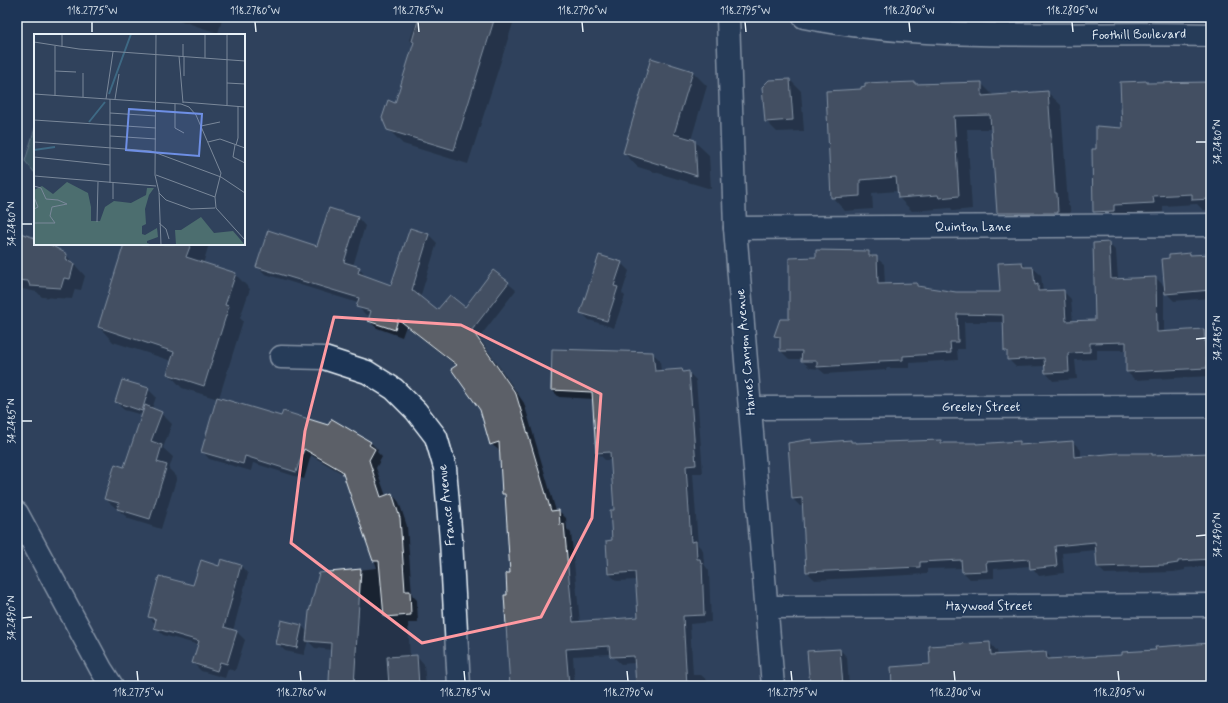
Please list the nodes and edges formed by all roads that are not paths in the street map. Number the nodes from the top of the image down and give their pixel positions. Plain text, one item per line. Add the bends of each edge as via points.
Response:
1 (728, 17) edge
2 (804, 17) edge
3 (1211, 35) edge
4 (1211, 225) edge
5 (735, 228) junction
6 (281, 357) dead end
7 (1211, 406) edge
8 (751, 408) junction
9 (17, 513) edge
10 (1211, 605) edge
11 (767, 607) junction
12 (112, 686) edge
13 (459, 686) edge
14 (773, 686) edge

1 - 5 street, Haines Canyon Avenue
2 - 3 street, Foothill Boulevard via 889,28 976,34
4 - 5 street, Quinton Lane
5 - 8 street, Haines Canyon Avenue
6 - 13 street, France Avenue via 324,358 367,372 394,389 416,411 436,437 445,468
7 - 8 street, Greeley Street
8 - 11 street, Haines Canyon Avenue
9 - 12 street
10 - 11 street, Haywood Street
11 - 14 street, Haines Canyon Avenue

